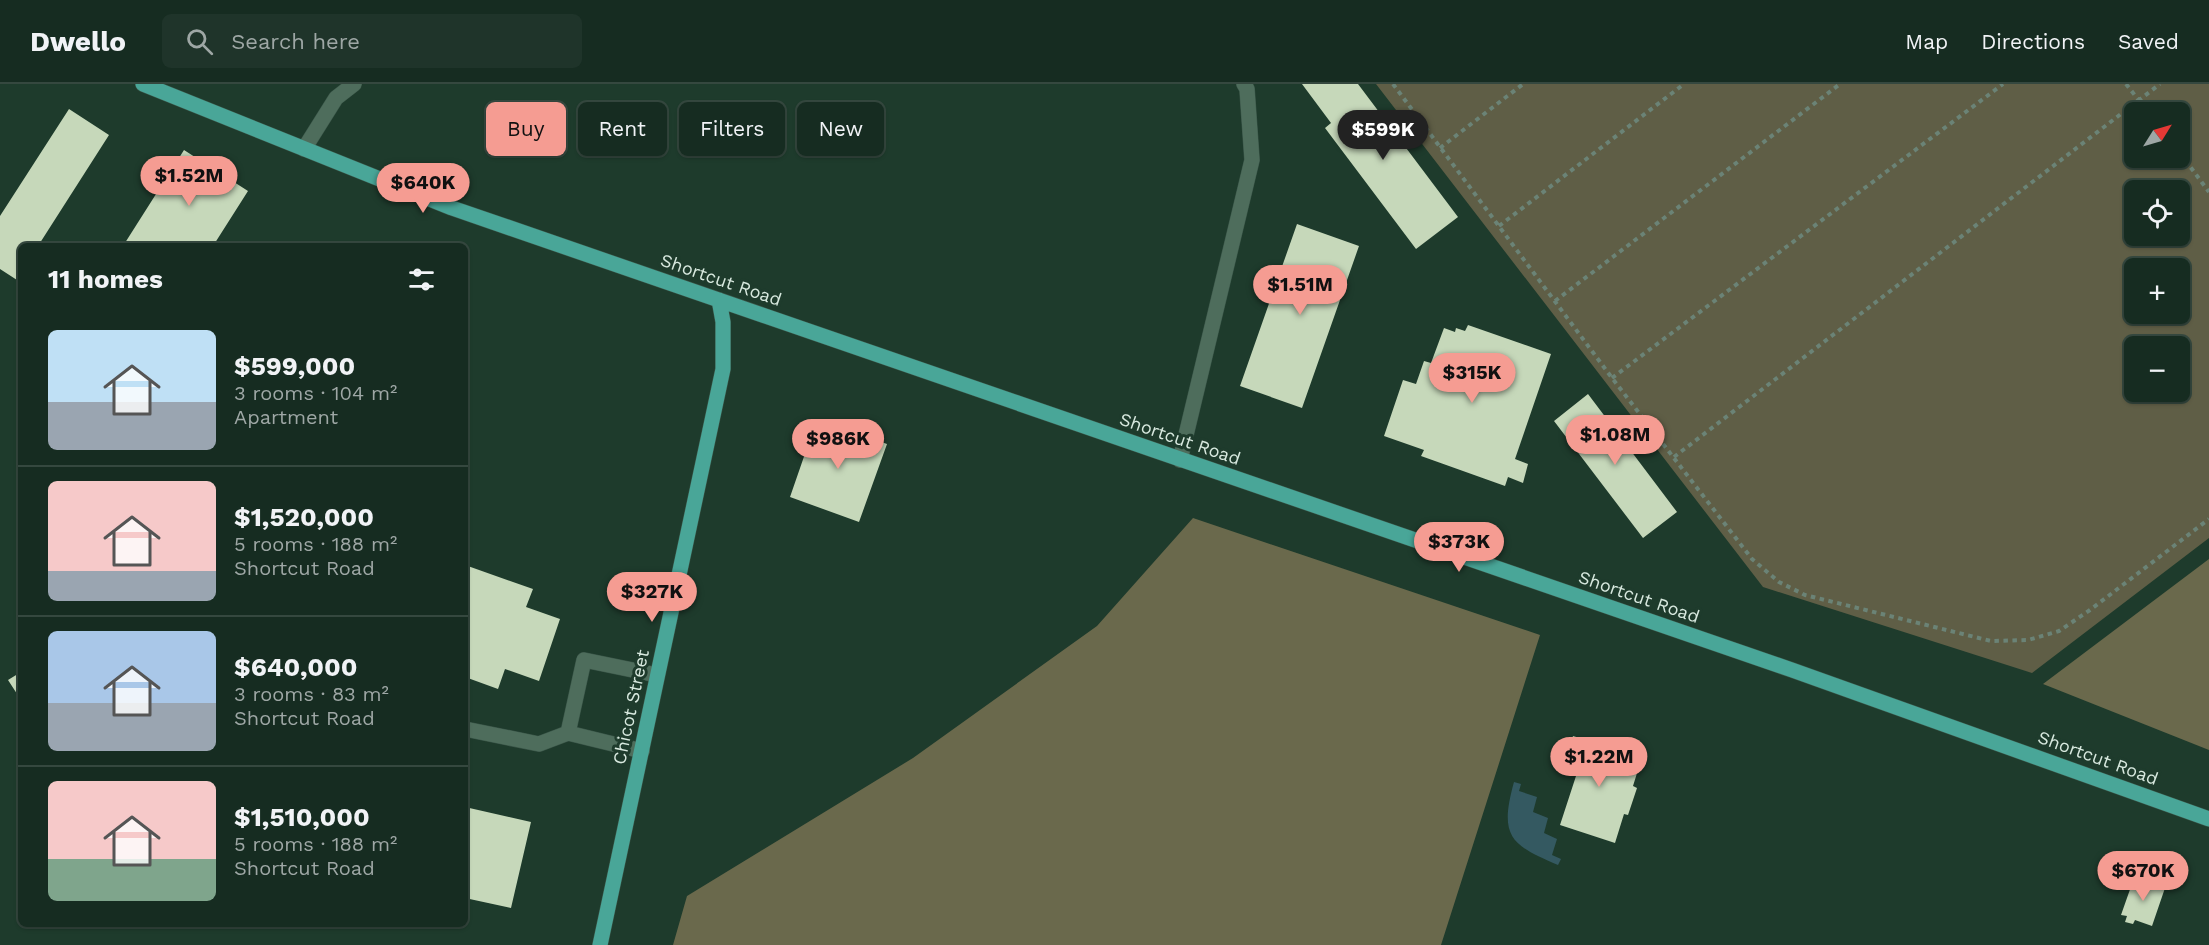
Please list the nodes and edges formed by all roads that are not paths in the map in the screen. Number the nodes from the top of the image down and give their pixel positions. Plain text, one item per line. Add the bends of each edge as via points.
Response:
1 (142, 84) edge
2 (354, 84) edge
3 (1244, 84) edge
4 (304, 149) junction
5 (719, 300) junction
6 (1180, 460) junction
7 (657, 675) junction
8 (468, 730) edge
9 (568, 733) junction
10 (642, 751) junction
11 (2209, 819) edge
12 (600, 945) edge

1 - 4 main road, Shortcut Road
2 - 4 lane via 336,98
3 - 6 lane via 1252,160
4 - 5 main road, Shortcut Road via 452,208
5 - 6 main road, Shortcut Road
5 - 7 main road, Chicot Street via 723,369
6 - 11 main road, Shortcut Road via 1792,670
7 - 9 lane via 585,660
7 - 10 main road, Chicot Street
8 - 9 lane via 539,744
9 - 10 lane
10 - 12 main road, Chicot Street

